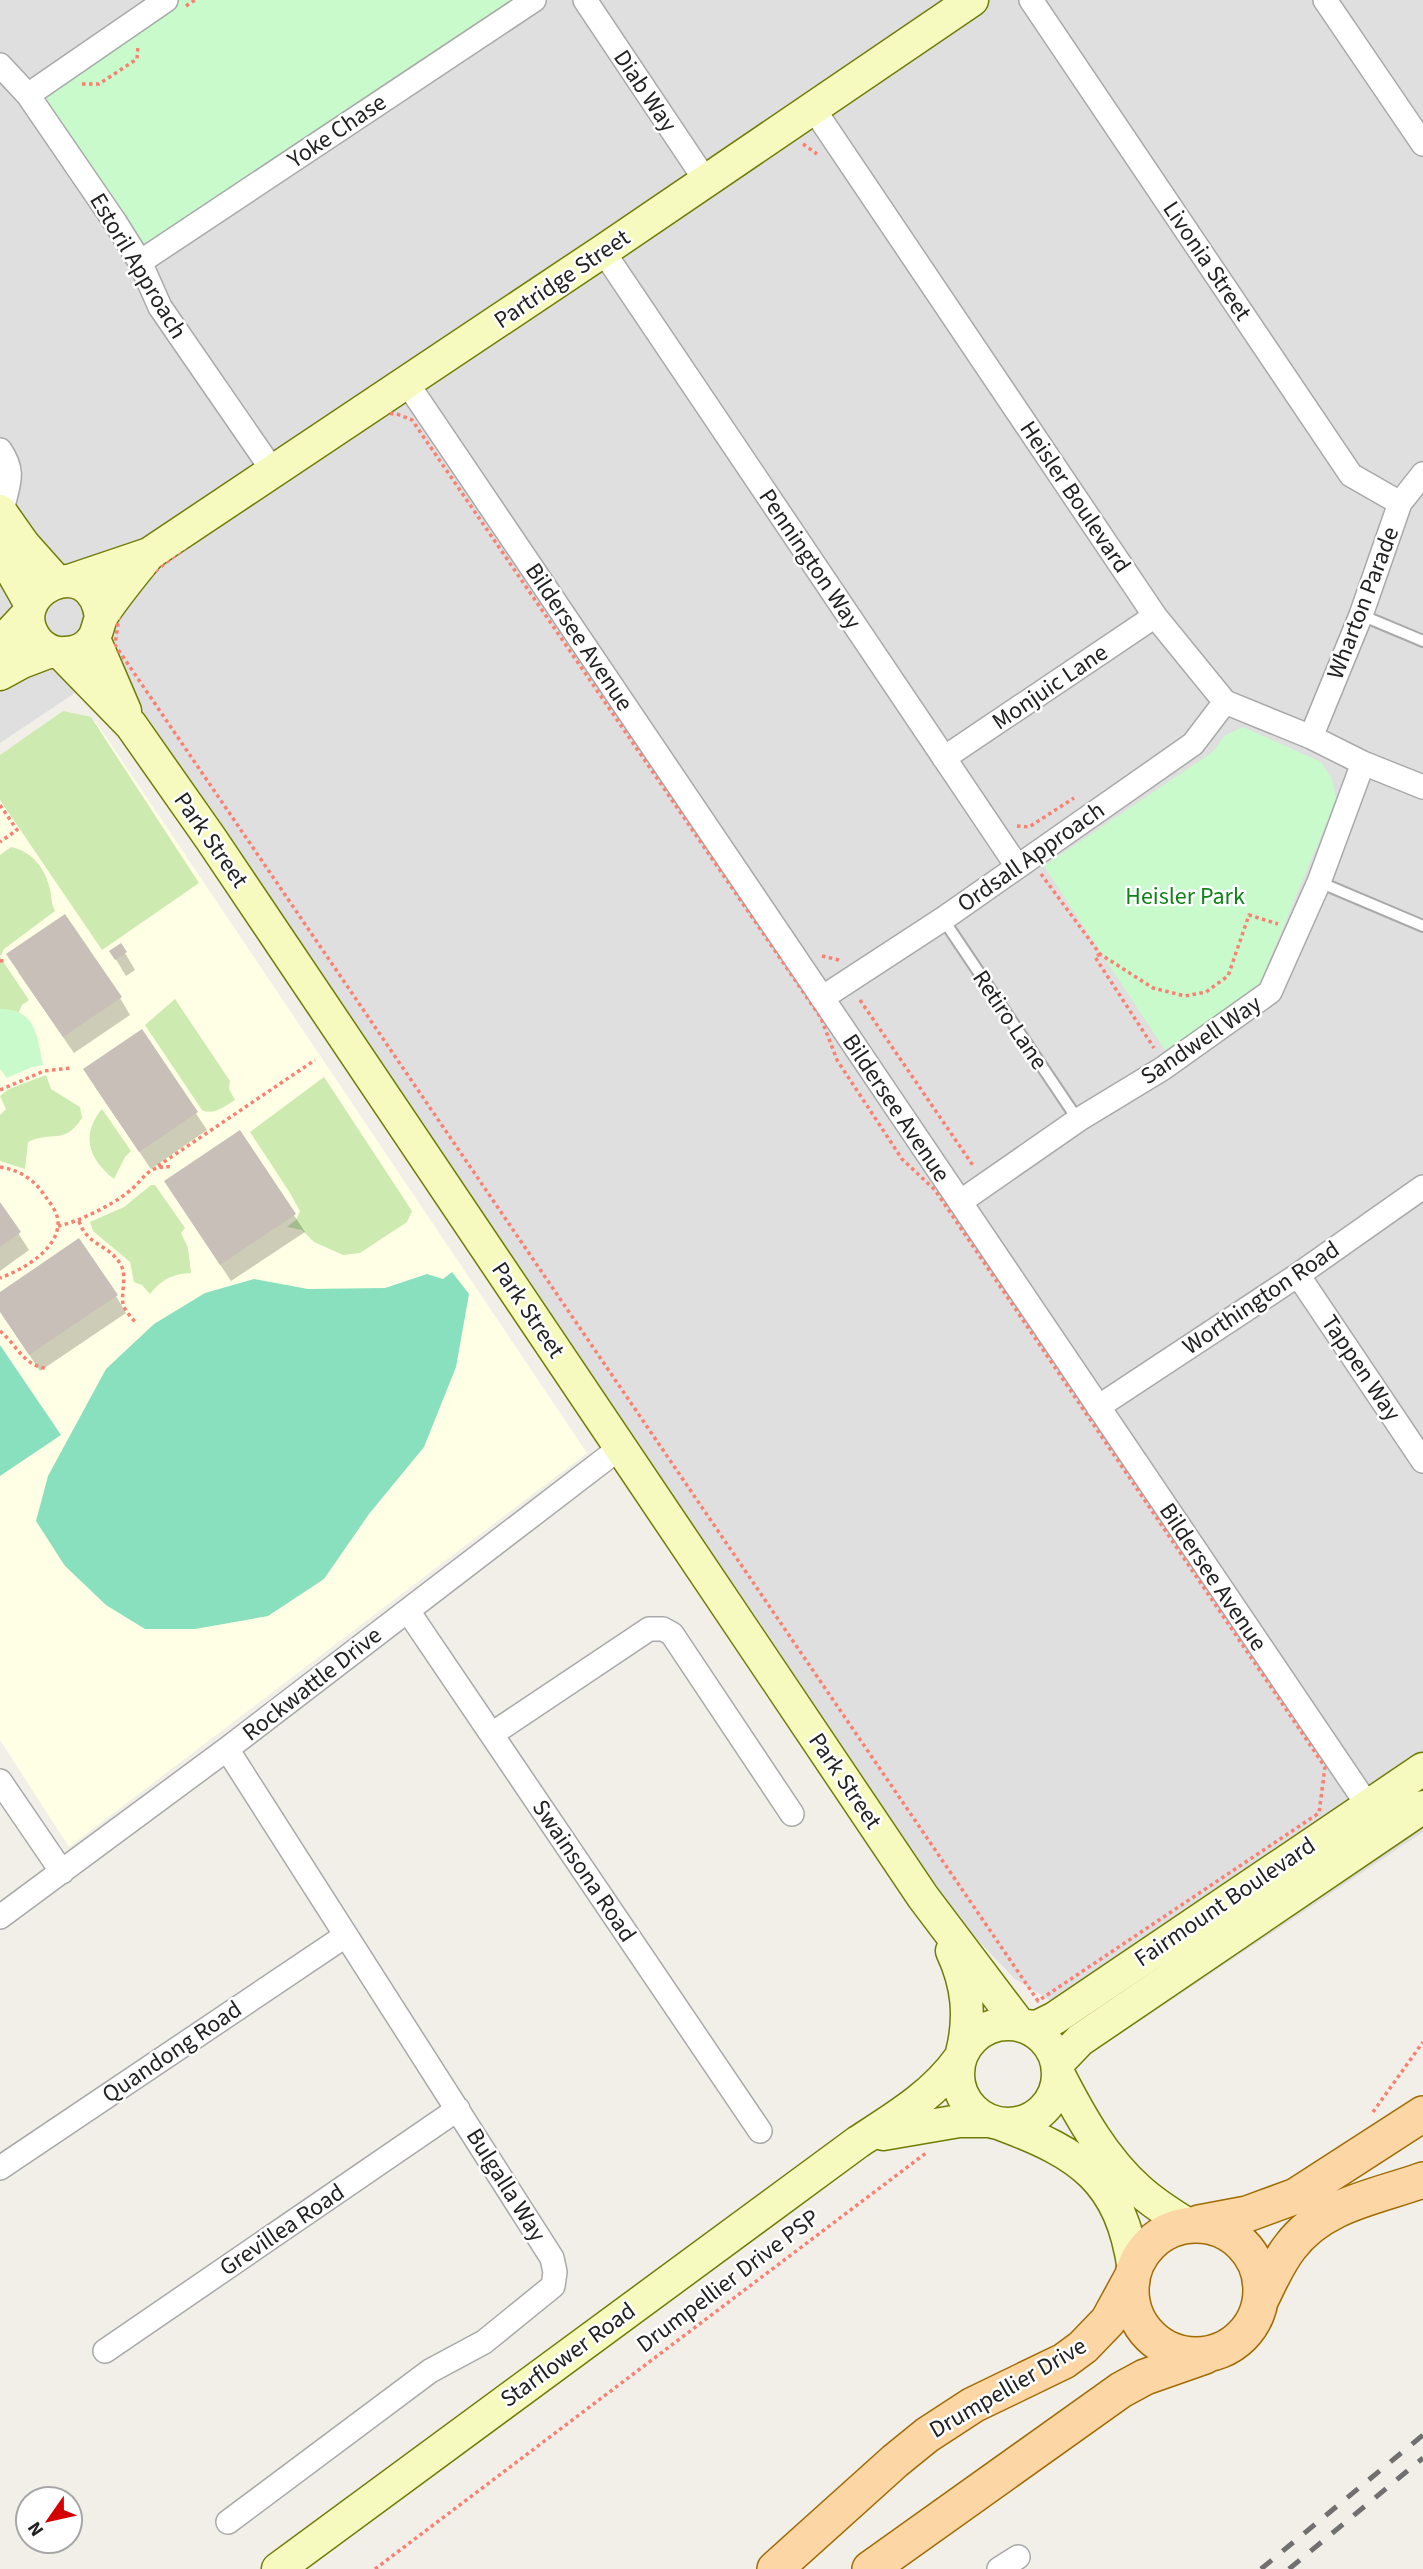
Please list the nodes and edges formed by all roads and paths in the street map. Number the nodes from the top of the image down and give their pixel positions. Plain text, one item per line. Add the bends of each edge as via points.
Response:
1 (195, 0) edge
2 (534, 0) edge
3 (585, 0) edge
4 (972, 0) edge
5 (1031, 0) edge
6 (1325, 0) edge
7 (175, 4) edge
8 (139, 39) dead end
9 (0, 65) edge
10 (71, 85) dead end
11 (28, 95) junction
12 (811, 119) junction
13 (1423, 144) edge
14 (706, 181) junction
15 (603, 251) junction
16 (140, 262) junction
17 (407, 383) junction
18 (0, 450) edge
19 (273, 471) junction
20 (1423, 474) edge
21 (1400, 503) junction
22 (1, 512) edge
23 (0, 550) edge
24 (149, 554) junction
25 (63, 581) junction
26 (134, 588) joint
27 (29, 609) junction
28 (1360, 615) junction
29 (1155, 616) junction
30 (97, 628) junction
31 (1423, 641) edge
32 (0, 644) edge
33 (57, 652) junction
34 (0, 674) edge
35 (1225, 702) junction
36 (131, 725) junction
37 (1311, 737) junction
38 (944, 758) junction
39 (1363, 763) junction
40 (1423, 787) edge
41 (1076, 797) dead end
42 (0, 805) edge
43 (995, 832) junction
44 (0, 842) edge
45 (1028, 865) junction
46 (1319, 882) junction
47 (943, 919) junction
48 (1423, 926) edge
49 (1297, 930) junction
50 (1100, 954) junction
51 (819, 955) dead end
52 (7, 960) dead end
53 (0, 961) edge
54 (846, 962) dead end
55 (822, 998) junction
56 (1156, 1047) junction
57 (1145, 1055) dead end
58 (1161, 1055) dead end
59 (315, 1060) dead end
60 (72, 1068) dead end
61 (0, 1090) edge
62 (1078, 1120) junction
63 (158, 1166) junction
64 (0, 1167) edge
65 (172, 1167) dead end
66 (1423, 1187) edge
67 (960, 1202) junction
68 (79, 1221) junction
69 (58, 1226) junction
70 (1298, 1275) junction
71 (0, 1278) edge
72 (136, 1323) dead end
73 (0, 1331) edge
74 (48, 1368) dead end
75 (1098, 1407) junction
76 (621, 1447) junction
77 (1423, 1461) edge
78 (408, 1611) junction
79 (492, 1734) junction
80 (227, 1749) junction
81 (1423, 1769) edge
82 (0, 1781) edge
83 (1368, 1806) junction
84 (1423, 1807) edge
85 (792, 1814) dead end
86 (1385, 1832) junction
87 (62, 1872) junction
88 (923, 1897) junction
89 (0, 1917) edge
90 (345, 1936) junction
91 (1022, 2025) junction
92 (1423, 2042) edge
93 (961, 2056) junction
94 (1058, 2069) junction
95 (458, 2109) junction
96 (1423, 2114) edge
97 (1368, 2118) dead end
98 (995, 2122) junction
99 (760, 2131) dead end
100 (858, 2142) junction
101 (931, 2150) dead end
102 (0, 2168) edge
103 (1423, 2180) edge
104 (1192, 2224) junction
105 (1133, 2273) junction
106 (1261, 2299) junction
107 (105, 2351) dead end
108 (1215, 2353) junction
109 (228, 2522) dead end
110 (278, 2569) edge
111 (375, 2569) edge
112 (775, 2569) edge
113 (870, 2569) edge

1 - 7 path
2 - 16 street, Yoke Chase
3 - 14 street, Diab Way
4 - 12 street, Partridge Street
5 - 21 street, Livonia Street via 1350,475
6 - 13 street
7 - 11 street
8 - 10 path via 137,59 99,84
9 - 11 street, Estoril Approach
11 - 16 street, Estoril Approach
12 - 12 path via 802,144
12 - 14 street, Partridge Street
12 - 29 street, Heisler Boulevard
14 - 15 street, Partridge Street
15 - 17 street, Partridge Street
15 - 38 street, Pennington Way
16 - 19 street, Estoril Approach via 160,307
17 - 19 street, Partridge Street
17 - 55 street, Bildersee Avenue
18 - 22 street via 11,478
19 - 24 street, Partridge Street
20 - 21 street, Wharton Parade
21 - 28 street, Wharton Parade
22 - 25 street via 23,545
23 - 27 street
24 - 25 street, Partridge Street
24 - 30 street, Partridge Street
25 - 27 street via 46,585
25 - 30 street via 79,583 95,597
26 - 26 path via 191,543 370,420 383,414 412,420 821,1017 837,1060 902,1159 935,1190 1325,1767 1318,1813 1038,2001 115,645 119,616
27 - 32 street
27 - 33 street via 33,637
28 - 31 lane
28 - 37 street, Wharton Parade
29 - 35 street, Heisler Boulevard
29 - 38 street, Monjuic Lane
30 - 33 street via 75,653
30 - 36 street, Park Street
33 - 34 street
33 - 36 street, Park Street
35 - 37 street, Heisler Boulevard
35 - 45 street, Ordsall Approach via 1193,744
36 - 76 street, Park Street
37 - 39 street, Heisler Boulevard
38 - 43 street, Pennington Way
39 - 40 street, Heisler Boulevard
39 - 46 street, Sandwell Way
41 - 43 path via 1029,827 1004,825
42 - 44 path via 17,830
43 - 45 street, Pennington Way
45 - 47 street, Ordsall Approach
45 - 50 path via 1040,872
46 - 48 lane
46 - 49 street, Sandwell Way
47 - 55 street, Ordsall Approach
47 - 62 lane, Retiro Lane
49 - 50 path via 1250,915 1228,976 1206,992 1185,996 1153,988
49 - 62 street, Sandwell Way via 1270,992 1162,1069
50 - 56 path via 1095,957
51 - 54 path
52 - 53 path
55 - 67 street, Bildersee Avenue
56 - 57 path
56 - 58 path
59 - 63 path
60 - 61 path via 44,1071
62 - 67 street, Sandwell Way
63 - 65 path
63 - 68 path via 129,1192
64 - 69 path via 15,1169 42,1191
66 - 70 street, Worthington Road
67 - 75 street, Bildersee Avenue
68 - 69 path
68 - 72 path via 83,1233 112,1253 123,1267 123,1304
69 - 71 path via 52,1244
70 - 75 street, Worthington Road
70 - 77 street, Tappen Way
73 - 74 path via 25,1361
75 - 83 street, Bildersee Avenue
76 - 78 street, Rockwattle Drive
76 - 88 street, Park Street
78 - 79 street, Swainsona Road
78 - 80 street, Rockwattle Drive
79 - 85 street via 649,1629 663,1629 672,1634
79 - 99 street, Swainsona Road
80 - 87 street, Rockwattle Drive
80 - 90 street, Bulgalla Way
81 - 83 street, Fairmount Boulevard
82 - 87 street
83 - 86 street, Bildersee Avenue
83 - 91 street, Fairmount Boulevard via 1055,2018 1037,2027
84 - 86 street, Fairmount Boulevard
86 - 94 street, Fairmount Boulevard via 1074,2044
87 - 89 street, Rockwattle Drive
88 - 91 street, Park Street
88 - 93 street, Park Street via 965,1984 968,2021
90 - 95 street, Bulgalla Way
90 - 102 street, Quandong Road
91 - 93 street via 1002,2023 986,2028
91 - 94 street via 1048,2043
92 - 97 path
93 - 98 street via 958,2081 964,2098 975,2111
93 - 100 street, Starflower Road via 910,2108
94 - 98 street via 1053,2097 1038,2115 1023,2122
94 - 104 street via 1075,2107 1119,2170 1149,2198
95 - 107 street, Grevillea Road
95 - 109 street, Bulgalla Way via 552,2258 553,2286 484,2342 430,2371
96 - 104 main road via 1296,2196 1247,2214
98 - 100 street, Starflower Road via 916,2127
98 - 105 street via 1064,2151 1101,2184 1125,2227
100 - 110 street, Starflower Road
101 - 111 path, Drumpellier Drive PSP
103 - 106 main road via 1343,2206 1315,2222 1283,2256
104 - 105 main road via 1154,2239
104 - 106 main road via 1225,2231 1248,2249 1261,2276
105 - 108 main road via 1133,2306 1152,2338 1185,2354
105 - 112 main road, Drumpellier Drive via 1108,2322 1083,2347 1064,2361 973,2405 927,2435
106 - 108 main road via 1246,2333
108 - 113 main road via 1127,2387

